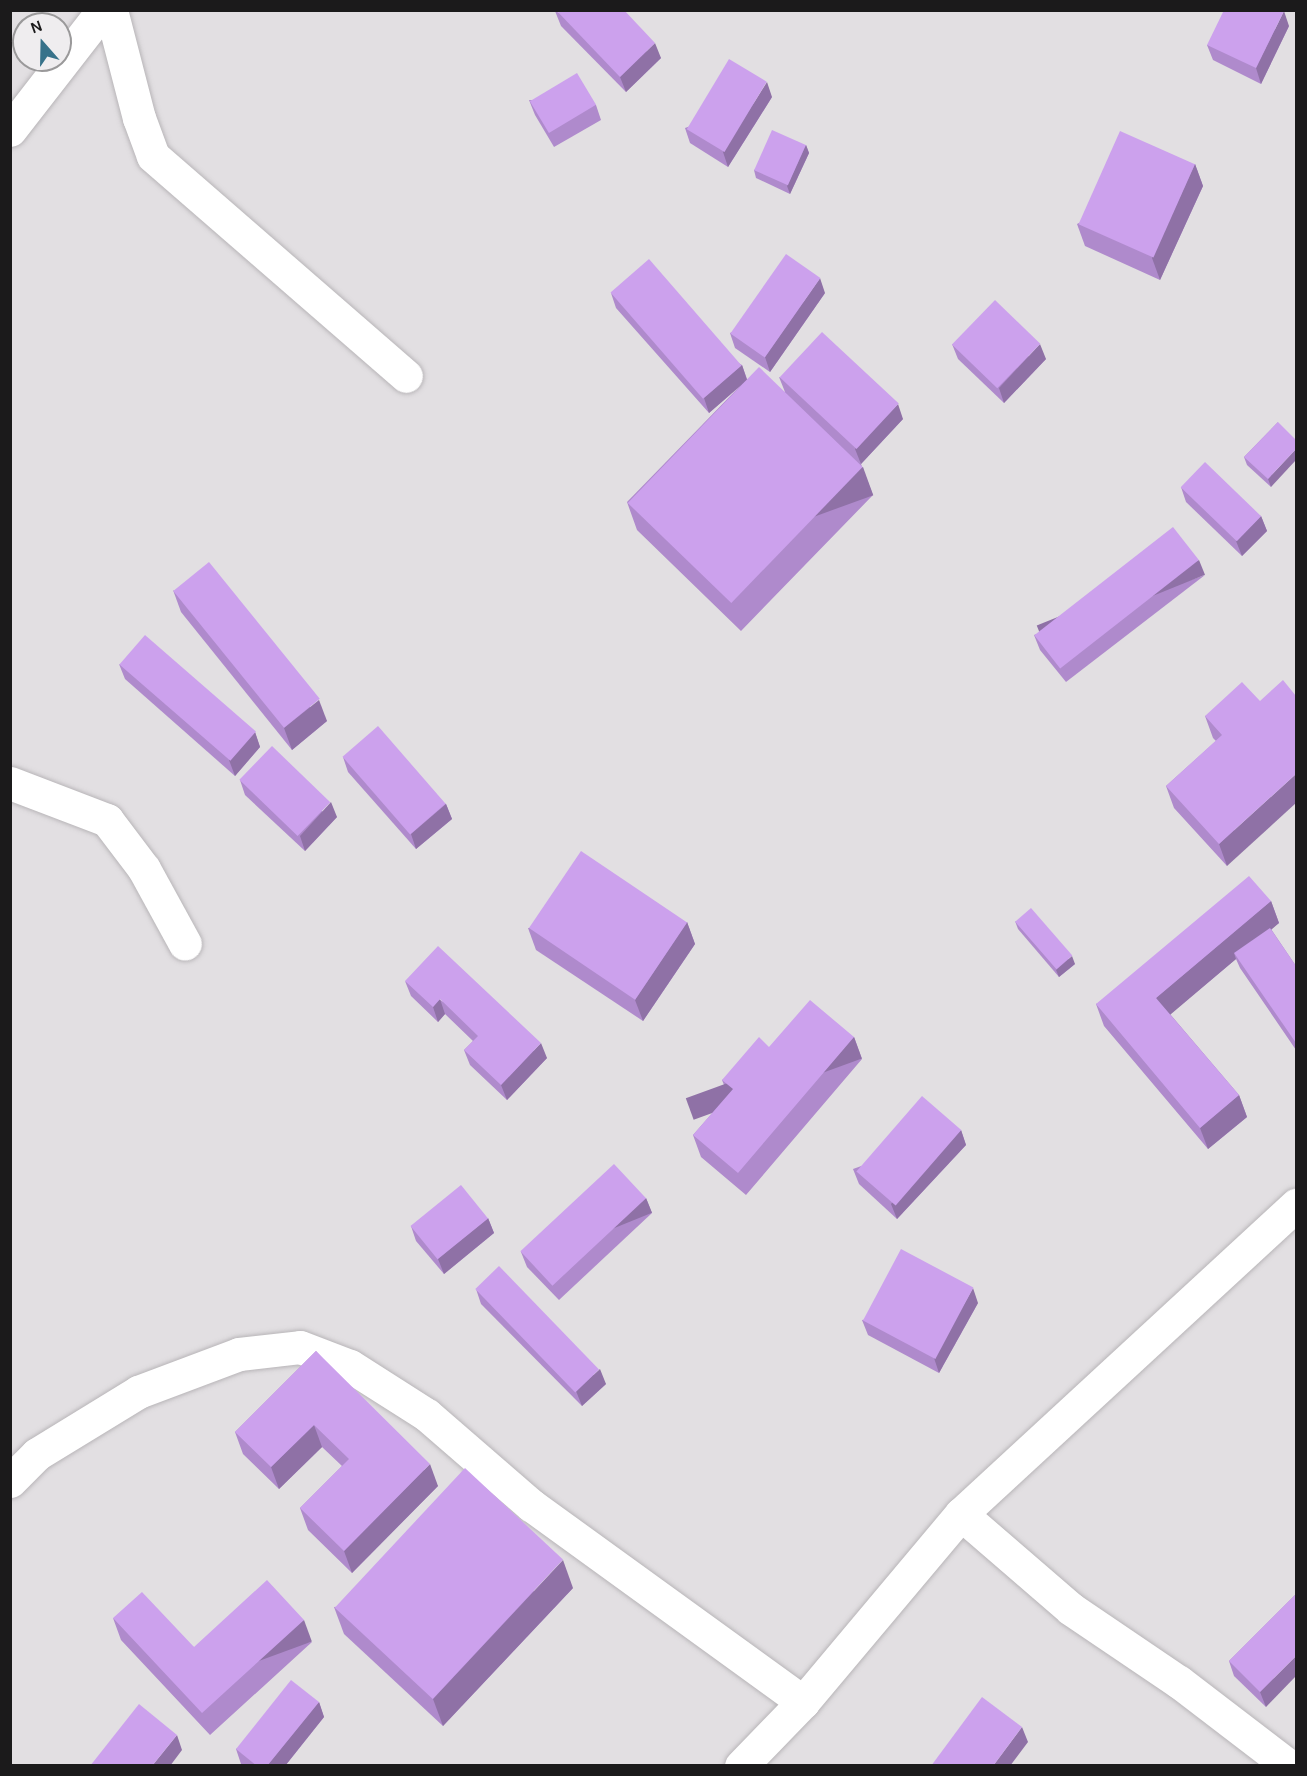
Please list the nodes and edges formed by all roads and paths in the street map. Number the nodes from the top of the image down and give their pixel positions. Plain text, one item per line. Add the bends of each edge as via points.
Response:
1 (103, 10) edge
2 (111, 10) edge
3 (10, 130) edge
4 (406, 376) dead end
5 (10, 783) edge
6 (185, 944) dead end
7 (1296, 1205) edge
8 (10, 1481) edge
9 (962, 1514) junction
10 (803, 1702) junction
11 (741, 1766) edge
12 (1289, 1766) edge

1 - 3 street
2 - 4 street via 138,118 153,156
5 - 6 street via 107,820 144,869
7 - 9 street
8 - 10 street via 37,1454 138,1392 239,1354 300,1347 350,1366 427,1415 531,1505
9 - 10 street
9 - 12 street via 1071,1609 1179,1682
10 - 11 street

